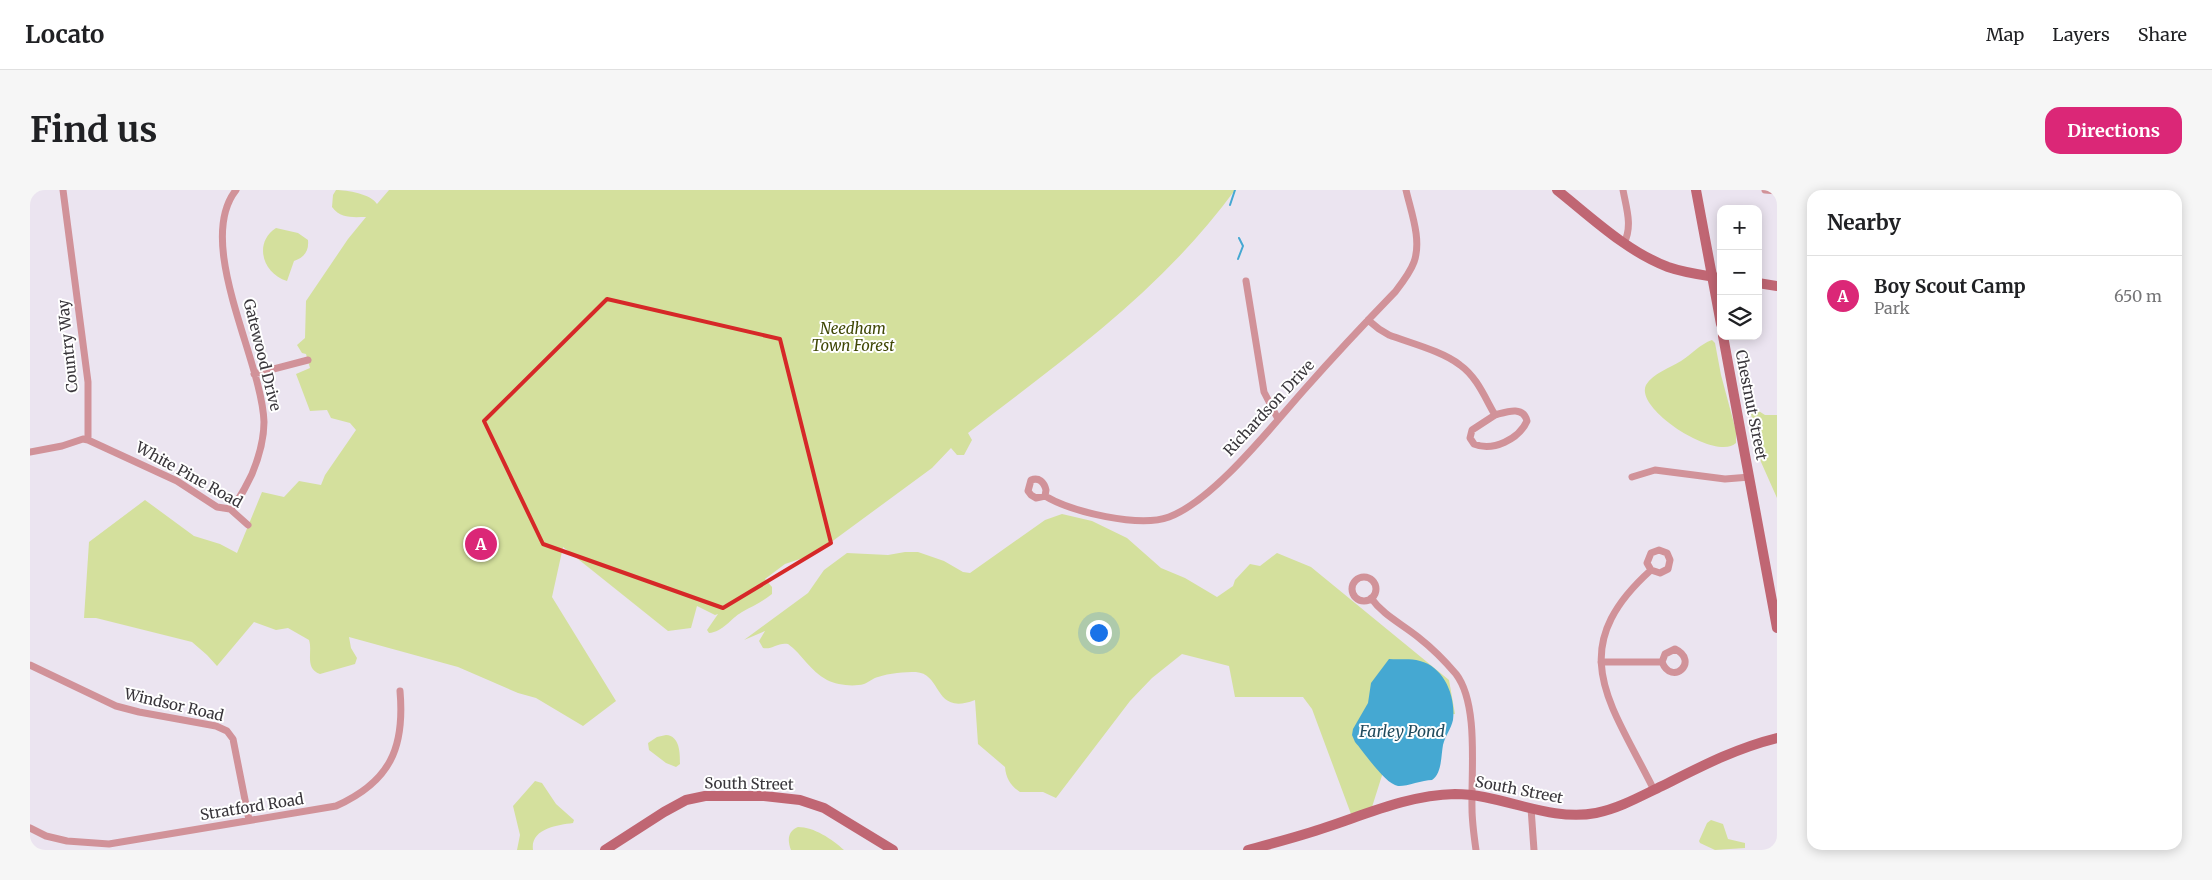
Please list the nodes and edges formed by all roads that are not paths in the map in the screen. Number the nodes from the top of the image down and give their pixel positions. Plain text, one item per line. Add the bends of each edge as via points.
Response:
1 (63, 190) edge
2 (236, 190) edge
3 (1406, 190) edge
4 (1557, 190) edge
5 (1623, 190) edge
6 (1696, 190) edge
7 (1766, 190) edge
8 (1777, 191) edge
9 (1624, 243) junction
10 (1716, 277) edge
11 (1246, 281) dead end
12 (1762, 284) edge
13 (1777, 286) edge
14 (1718, 295) edge
15 (1368, 320) junction
16 (1724, 340) edge
17 (308, 360) dead end
18 (254, 374) junction
19 (1495, 415) junction
20 (1278, 419) junction
21 (88, 440) junction
22 (30, 452) edge
23 (1632, 477) dead end
24 (1750, 477) junction
25 (1045, 496) dead end
26 (230, 509) junction
27 (248, 525) dead end
28 (1651, 570) dead end
29 (1371, 598) dead end
30 (1777, 628) edge
31 (1601, 662) junction
32 (1662, 662) dead end
33 (30, 665) edge
34 (400, 691) dead end
35 (1777, 738) edge
36 (1654, 790) junction
37 (1472, 795) junction
38 (1531, 808) junction
39 (250, 820) junction
40 (30, 828) edge
41 (605, 850) edge
42 (893, 850) edge
43 (1248, 850) edge
44 (1476, 850) edge
45 (1534, 850) edge

1 - 21 street, Country Way via 88,382
2 - 18 street, Gatewood Drive via 222,220 221,237
3 - 15 street, Richardson Drive via 1416,230 1414,262 1395,292
4 - 9 street
5 - 9 street via 1629,224
6 - 10 street
7 - 8 street
9 - 10 street via 1670,268
10 - 14 street
11 - 20 street via 1264,392
12 - 13 street
15 - 19 street via 1389,335 1460,364 1484,393
15 - 20 street, Richardson Drive
16 - 24 street, Chestnut Street
17 - 18 street
18 - 26 street, Gatewood Drive via 262,409 263,440 247,484
19 - 19 street via 1472,430 1470,438 1474,444 1491,446 1510,439 1521,432 1527,421 1521,412 1514,410
20 - 25 street, Richardson Drive via 1213,487 1169,517 1144,522 1126,521 1059,503
21 - 22 street via 82,438 62,446
21 - 26 street, White Pine Road via 177,481 217,507
23 - 24 street via 1661,470 1725,479
24 - 30 street, Chestnut Street
26 - 27 street, White Pine Road
28 - 31 street via 1610,618 1602,639
29 - 37 street via 1382,611 1441,657 1464,688 1474,760
31 - 32 street
31 - 36 street via 1610,702
33 - 39 street, Windsor Road via 116,706 227,731 237,750
34 - 39 street, Stratford Road via 402,719 399,742 376,782 336,806
35 - 36 street, South Street via 1735,751
36 - 38 street, South Street via 1620,806 1593,813 1568,814
37 - 38 street, South Street
37 - 43 street, South Street via 1440,795 1411,800
37 - 44 street
38 - 45 street
39 - 40 street, Stratford Road via 108,844 67,841
41 - 42 street, South Street via 686,800 705,796 800,800 824,808

